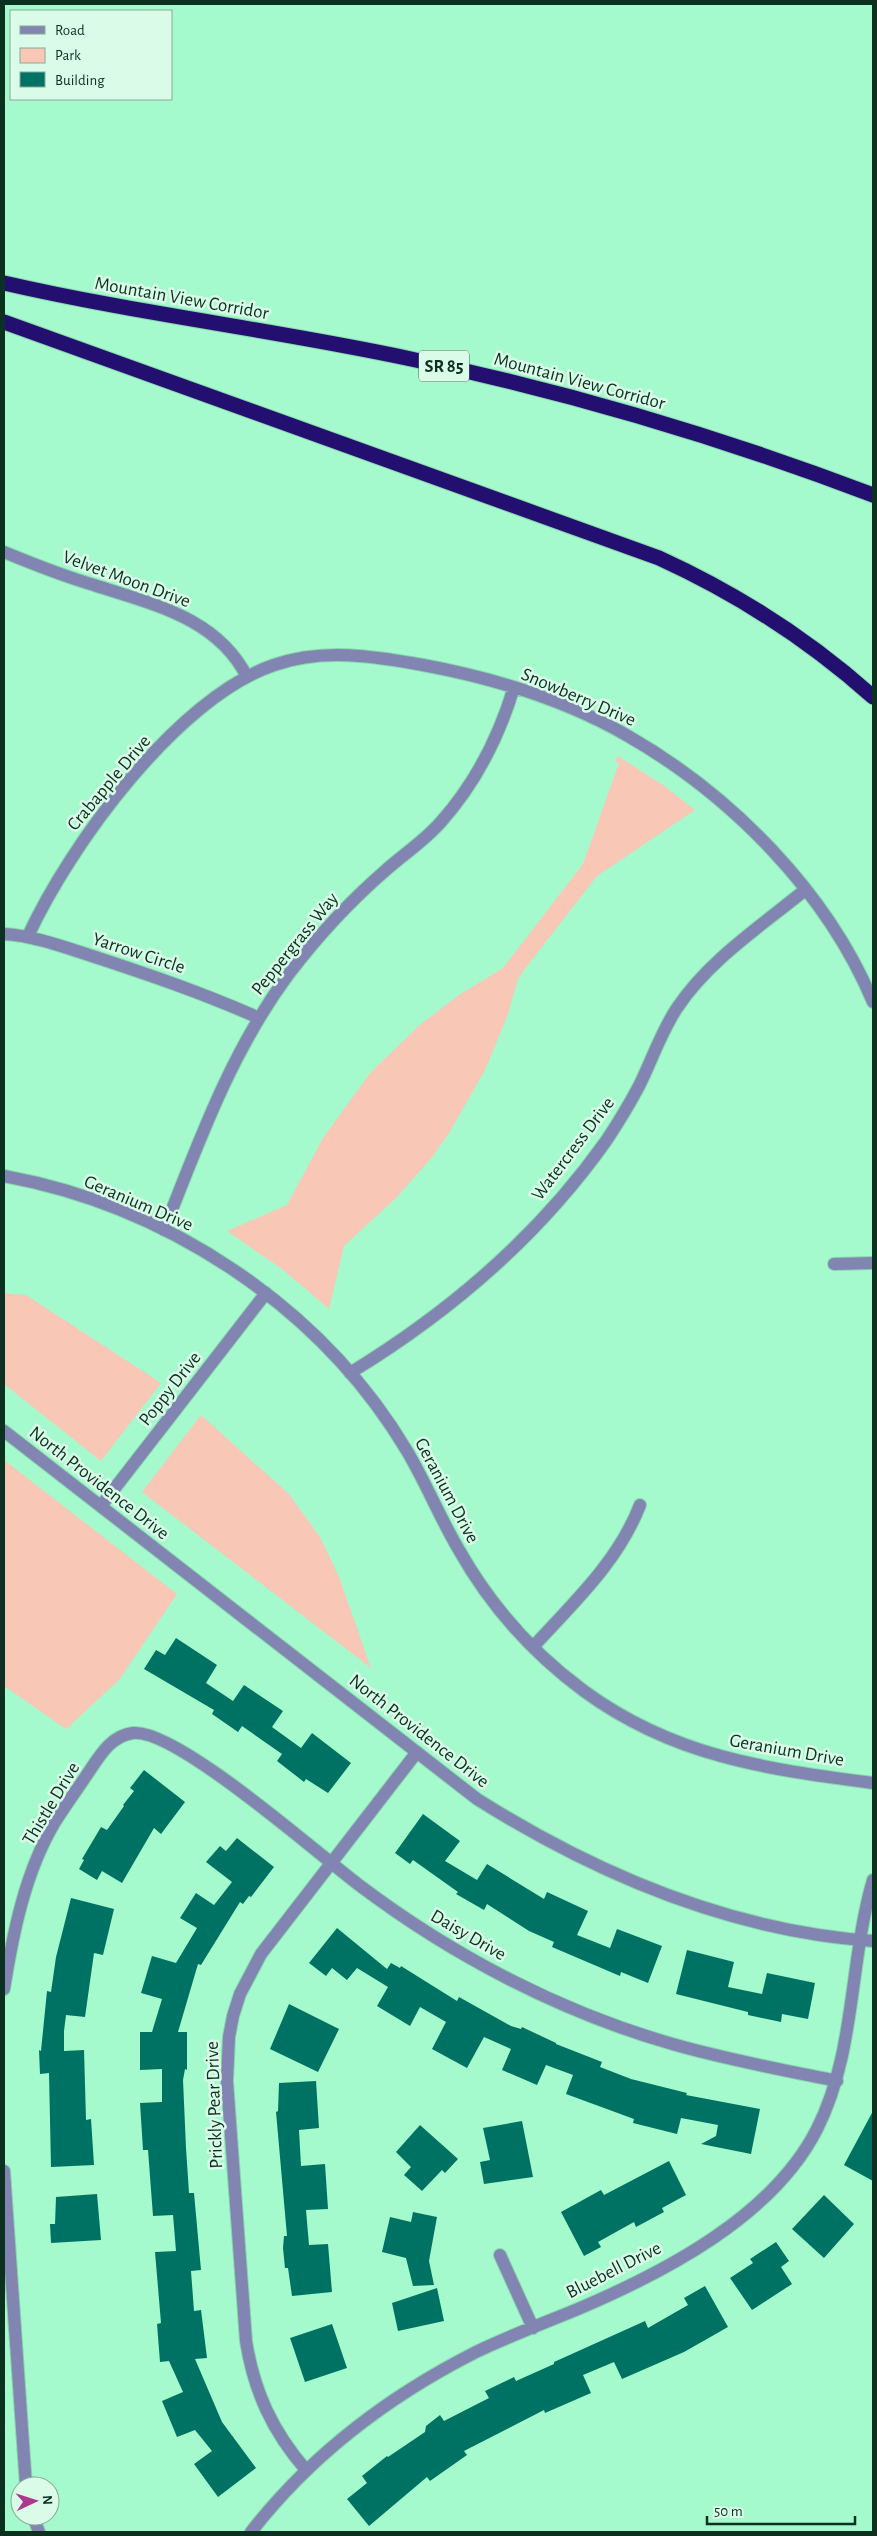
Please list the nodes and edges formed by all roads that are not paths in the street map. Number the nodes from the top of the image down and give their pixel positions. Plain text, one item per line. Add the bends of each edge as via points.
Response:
1 (4, 283) edge
2 (4, 322) edge
3 (873, 495) edge
4 (4, 552) edge
5 (247, 677) junction
6 (514, 688) junction
7 (873, 697) edge
8 (805, 890) junction
9 (4, 934) edge
10 (28, 936) junction
11 (873, 1002) edge
12 (259, 1018) junction
13 (4, 1176) edge
14 (164, 1230) junction
15 (873, 1263) edge
16 (834, 1264) dead end
17 (266, 1293) junction
18 (350, 1373) junction
19 (4, 1431) edge
20 (640, 1505) dead end
21 (101, 1506) junction
22 (533, 1647) junction
23 (125, 1735) joint
24 (417, 1752) junction
25 (873, 1783) edge
26 (331, 1862) junction
27 (873, 1880) edge
28 (858, 1940) junction
29 (873, 1941) edge
30 (4, 1989) edge
31 (837, 2080) junction
32 (4, 2171) edge
33 (500, 2255) dead end
34 (534, 2328) junction
35 (306, 2470) junction
36 (25, 2476) edge
37 (252, 2532) edge

1 - 3 highway, Mountain View Corridor / SR 85 via 411,359 495,378 668,424
2 - 7 highway via 659,558 708,581 778,622
4 - 5 street, Velvet Moon Drive via 71,578 155,604 195,622 224,645
5 - 6 street, Snowberry Drive via 290,660 352,655 445,669
5 - 10 street, Crabapple Drive via 188,721 114,798 65,867
6 - 8 street, Snowberry Drive via 592,718 627,735 662,758 728,809
6 - 12 street, Peppergrass Way via 490,749 451,811 338,916 288,975
8 - 11 street, Snowberry Drive via 833,928
8 - 18 street, Watercress Drive via 715,964 688,992 667,1024 623,1114 548,1214 462,1295 395,1345
9 - 10 street, Yarrow Circle
10 - 12 street, Yarrow Circle via 169,981
12 - 14 street, Peppergrass Way via 217,1096
13 - 14 street, Geranium Drive via 88,1199
14 - 17 street, Geranium Drive via 213,1256
15 - 16 street
17 - 18 street, Geranium Drive via 313,1334
17 - 21 street, Poppy Drive
18 - 22 street, Geranium Drive via 406,1449 476,1579
19 - 21 street, North Providence Drive
20 - 22 street via 607,1566
21 - 24 street, North Providence Drive
22 - 25 street, Geranium Drive via 593,1697 637,1724 668,1738 758,1767
23 - 26 street, Daisy Drive via 151,1735 190,1757 261,1806
23 - 30 street, Thistle Drive via 104,1750 54,1823 41,1850 20,1910
24 - 26 street, Prickly Pear Drive
24 - 28 street, North Providence Drive via 477,1799 515,1823 634,1882 734,1916
26 - 31 street, Daisy Drive via 382,1902 452,1948 573,2009 627,2030 722,2058
26 - 35 street, Prickly Pear Drive via 250,1973 233,2016 227,2059 250,2364 264,2409 276,2431
27 - 28 street
28 - 29 street, North Providence Drive
28 - 31 street, Bluebell Drive via 845,2047
31 - 34 street, Bluebell Drive via 827,2108 803,2152 755,2206 668,2264
32 - 36 street
33 - 34 street
34 - 35 street, Bluebell Drive via 478,2351 403,2394 350,2432
35 - 37 street, Bluebell Drive

